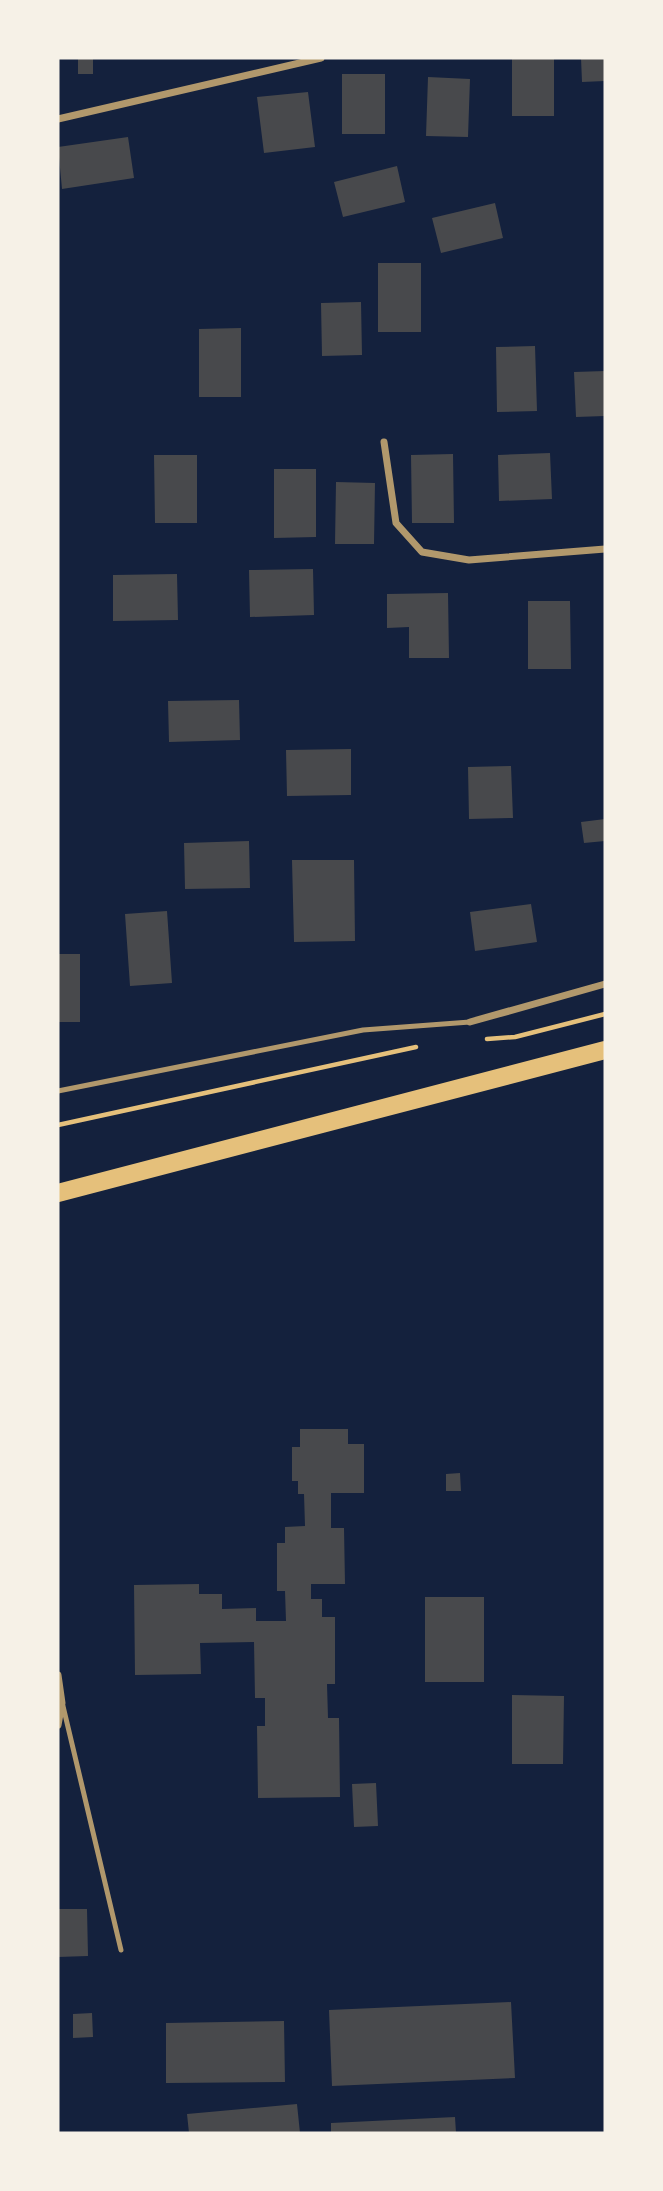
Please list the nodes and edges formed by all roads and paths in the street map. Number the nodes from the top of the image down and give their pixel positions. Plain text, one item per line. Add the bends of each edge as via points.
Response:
1 (321, 58) edge
2 (58, 119) edge
3 (384, 442) dead end
4 (605, 549) edge
5 (605, 984) edge
6 (605, 1014) edge
7 (470, 1022) joint
8 (479, 1040) dead end
9 (418, 1046) dead end
10 (605, 1050) edge
11 (58, 1091) edge
12 (58, 1125) edge
13 (58, 1193) edge
14 (58, 1675) edge
15 (62, 1703) junction
16 (58, 1725) edge
17 (121, 1950) dead end

1 - 2 street
3 - 4 street via 396,523 422,552 469,559
5 - 7 street
6 - 8 path via 515,1037
7 - 11 lane via 363,1030
9 - 12 path
10 - 13 main road
14 - 15 street
15 - 16 street
15 - 17 lane

